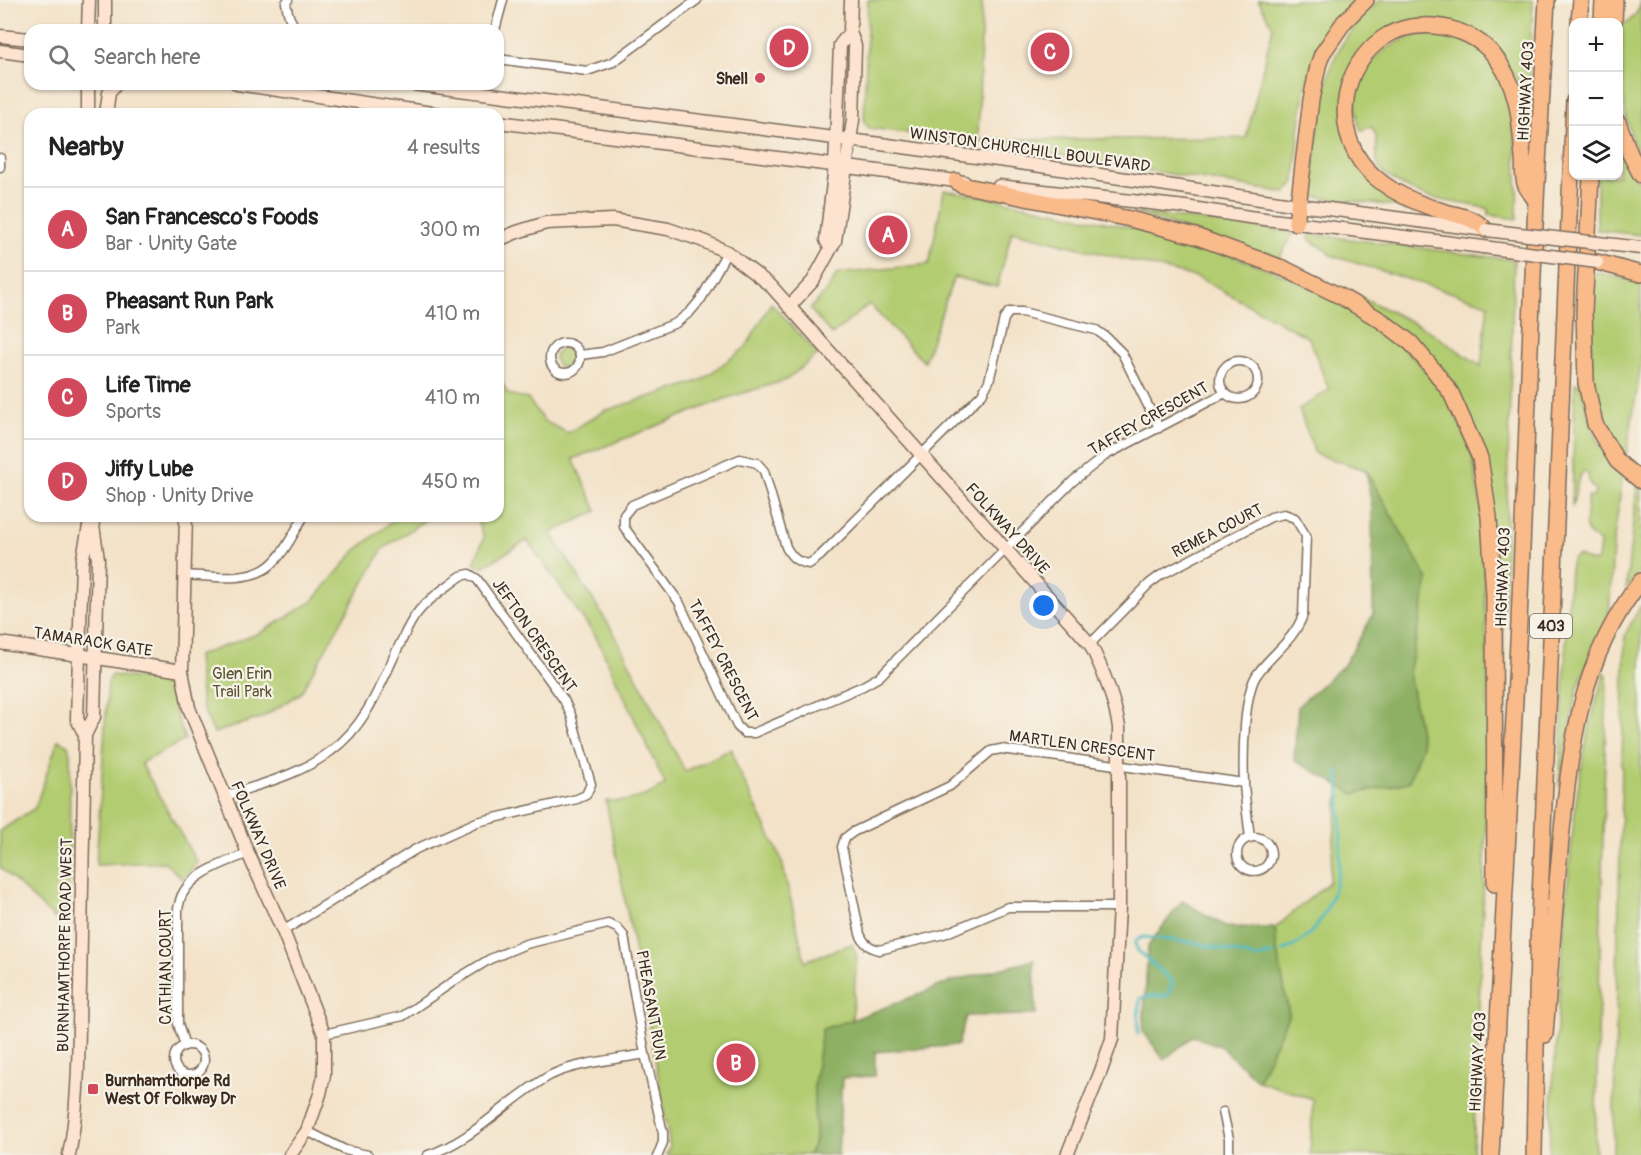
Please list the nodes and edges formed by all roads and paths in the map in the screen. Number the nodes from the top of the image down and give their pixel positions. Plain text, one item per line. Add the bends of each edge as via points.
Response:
1 (89, 0) edge
2 (105, 0) edge
3 (288, 0) edge
4 (503, 0) edge
5 (697, 0) edge
6 (851, 0) edge
7 (1366, 0) edge
8 (1547, 0) edge
9 (1581, 0) edge
10 (1603, 0) edge
11 (1615, 0) edge
12 (1579, 18) edge
13 (1602, 18) edge
14 (1614, 18) edge
15 (88, 24) edge
16 (105, 24) edge
17 (293, 24) edge
18 (497, 24) edge
19 (0, 36) edge
20 (24, 38) edge
21 (0, 51) edge
22 (24, 54) edge
23 (504, 60) edge
24 (88, 90) edge
25 (104, 90) edge
26 (111, 90) edge
27 (277, 90) edge
28 (459, 90) edge
29 (88, 108) edge
30 (105, 108) edge
31 (106, 108) edge
32 (399, 108) edge
33 (504, 123) edge
34 (1573, 126) edge
35 (1619, 126) edge
36 (843, 140) junction
37 (0, 158) edge
38 (840, 166) junction
39 (0, 167) edge
40 (1639, 172) edge
41 (1591, 180) edge
42 (956, 181) junction
43 (1536, 201) junction
44 (1298, 205) junction
45 (1296, 223) junction
46 (1486, 230) junction
47 (504, 237) edge
48 (1641, 248) edge
49 (727, 252) junction
50 (1597, 262) junction
51 (1641, 269) edge
52 (1641, 274) edge
53 (789, 307) junction
54 (580, 355) dead end
55 (1225, 393) junction
56 (1159, 429) junction
57 (921, 454) junction
58 (1641, 481) edge
59 (90, 522) edge
60 (92, 522) edge
61 (186, 522) edge
62 (300, 522) edge
63 (1004, 548) junction
64 (184, 575) junction
65 (1641, 581) edge
66 (0, 643) edge
67 (1090, 644) junction
68 (79, 655) junction
69 (96, 658) junction
70 (182, 671) junction
71 (84, 735) junction
72 (1120, 765) junction
73 (1244, 783) junction
74 (225, 796) junction
75 (1250, 838) junction
76 (248, 853) junction
77 (1119, 907) junction
78 (1503, 911) junction
79 (283, 931) junction
80 (324, 1034) junction
81 (185, 1046) dead end
82 (645, 1054) junction
83 (1223, 1112) dead end
84 (308, 1131) junction
85 (69, 1155) edge
86 (290, 1155) edge
87 (368, 1155) edge
88 (428, 1155) edge
89 (658, 1155) edge
90 (1067, 1155) edge
91 (1229, 1155) edge
92 (1491, 1155) edge
93 (1535, 1155) edge

1 - 15 main road
2 - 16 main road
3 - 17 street via 288,15
4 - 18 street
5 - 23 street via 613,62 587,71
6 - 36 main road via 850,32 855,46 852,120
7 - 44 highway via 1344,22 1320,60
8 - 43 highway, HIGHWAY 403 / 403
9 - 12 highway
10 - 13 highway
11 - 14 highway
19 - 20 main road
21 - 22 main road
24 - 29 main road
25 - 30 main road
26 - 31 main road
27 - 32 main road
28 - 36 main road, WINSTON CHURCHILL BOULEVARD
33 - 38 main road
34 - 93 highway, 403 via 1538,945
35 - 40 highway
36 - 38 main road
36 - 44 main road, WINSTON CHURCHILL BOULEVARD
37 - 39 street
38 - 42 main road
38 - 53 main road via 836,241 824,266
41 - 58 highway via 1584,311 1586,383 1595,424 1617,461
42 - 45 main road
42 - 78 highway via 1195,236 1285,269 1382,321 1411,344 1451,393 1480,458 1489,517 1494,643 1495,896
43 - 46 highway via 1525,185 1517,101 1509,75 1490,51 1465,33 1438,26 1410,28 1384,37 1364,55 1348,85 1345,120 1354,151 1378,180 1404,197 1478,221
43 - 78 highway, HIGHWAY 403 / 403
44 - 45 highway
44 - 46 main road, WINSTON CHURCHILL BOULEVARD
45 - 50 main road, bridge
46 - 48 main road, WINSTON CHURCHILL BOULEVARD, bridge
47 - 49 main road, FOLKWAY DRIVE via 546,223 613,220 668,229
49 - 53 main road, FOLKWAY DRIVE via 761,278
49 - 54 street via 701,298 676,323 603,352
50 - 51 main road
50 - 52 highway
53 - 57 main road, FOLKWAY DRIVE
55 - 55 street, TAFFEY CRESCENT via 1236,399 1253,392 1258,381 1254,369 1245,362 1227,365 1220,375
55 - 56 street, TAFFEY CRESCENT
56 - 57 street via 1122,353 1107,337 1096,330 1009,312 982,394
56 - 63 street, TAFFEY CRESCENT via 1106,455 1073,481
57 - 63 main road, FOLKWAY DRIVE
57 - 63 street, TAFFEY CRESCENT via 809,564 800,563 786,547 764,471 757,463 740,459 632,505 624,515 624,527 679,602 737,726 744,733 754,733 879,677
59 - 68 main road, BURNHAMTHORPE ROAD WEST via 82,563
60 - 69 main road, BURNHAMTHORPE ROAD WEST via 98,559
61 - 64 main road, FOLKWAY DRIVE
62 - 64 street via 269,566 245,576
63 - 67 main road, FOLKWAY DRIVE
64 - 70 main road, FOLKWAY DRIVE
65 - 93 highway via 1612,622 1595,657 1573,741 1560,849
66 - 68 main road, TAMARACK GATE
67 - 72 main road, FOLKWAY DRIVE via 1115,702
67 - 73 street, REMEA COURT via 1161,575 1271,517 1284,514 1295,518 1306,537 1303,615 1291,638 1257,673 1251,687
68 - 69 main road, TAMARACK GATE
68 - 71 main road, BURNHAMTHORPE ROAD WEST via 77,719
69 - 70 main road, TAMARACK GATE
69 - 71 main road, BURNHAMTHORPE ROAD WEST via 94,717
70 - 74 main road, FOLKWAY DRIVE via 188,705
71 - 85 main road, BURNHAMTHORPE ROAD WEST via 77,1086
72 - 73 street, MARTLEN CRESCENT
72 - 77 main road, FOLKWAY DRIVE
72 - 77 street, MARTLEN CRESCENT via 1001,748 991,751 950,786 853,832 842,847 860,934 864,943 879,950 944,934 1008,908
73 - 75 street, REMEA COURT
74 - 76 main road, FOLKWAY DRIVE
74 - 79 street, JEFTON CRESCENT via 290,774 332,750 371,705 419,610 461,576 469,574 477,579 571,715 591,784 586,795 477,822 416,849
75 - 75 street, REMEA COURT via 1240,846 1238,859 1246,869 1259,871 1269,863 1271,850 1263,840
76 - 79 main road, FOLKWAY DRIVE
76 - 81 street, CATHIAN COURT via 194,880 181,895 178,1024
77 - 90 main road, FOLKWAY DRIVE via 1112,1039
78 - 92 highway, HIGHWAY 403 / 403
79 - 80 main road, FOLKWAY DRIVE
80 - 82 street, PHEASANT RUN via 404,1016 490,959 526,944 608,924 624,936
80 - 84 main road, FOLKWAY DRIVE via 324,1075
82 - 88 street via 554,1074 471,1133
82 - 89 street, PHEASANT RUN via 663,1133
83 - 91 street
84 - 86 main road, FOLKWAY DRIVE
84 - 87 street via 345,1150

